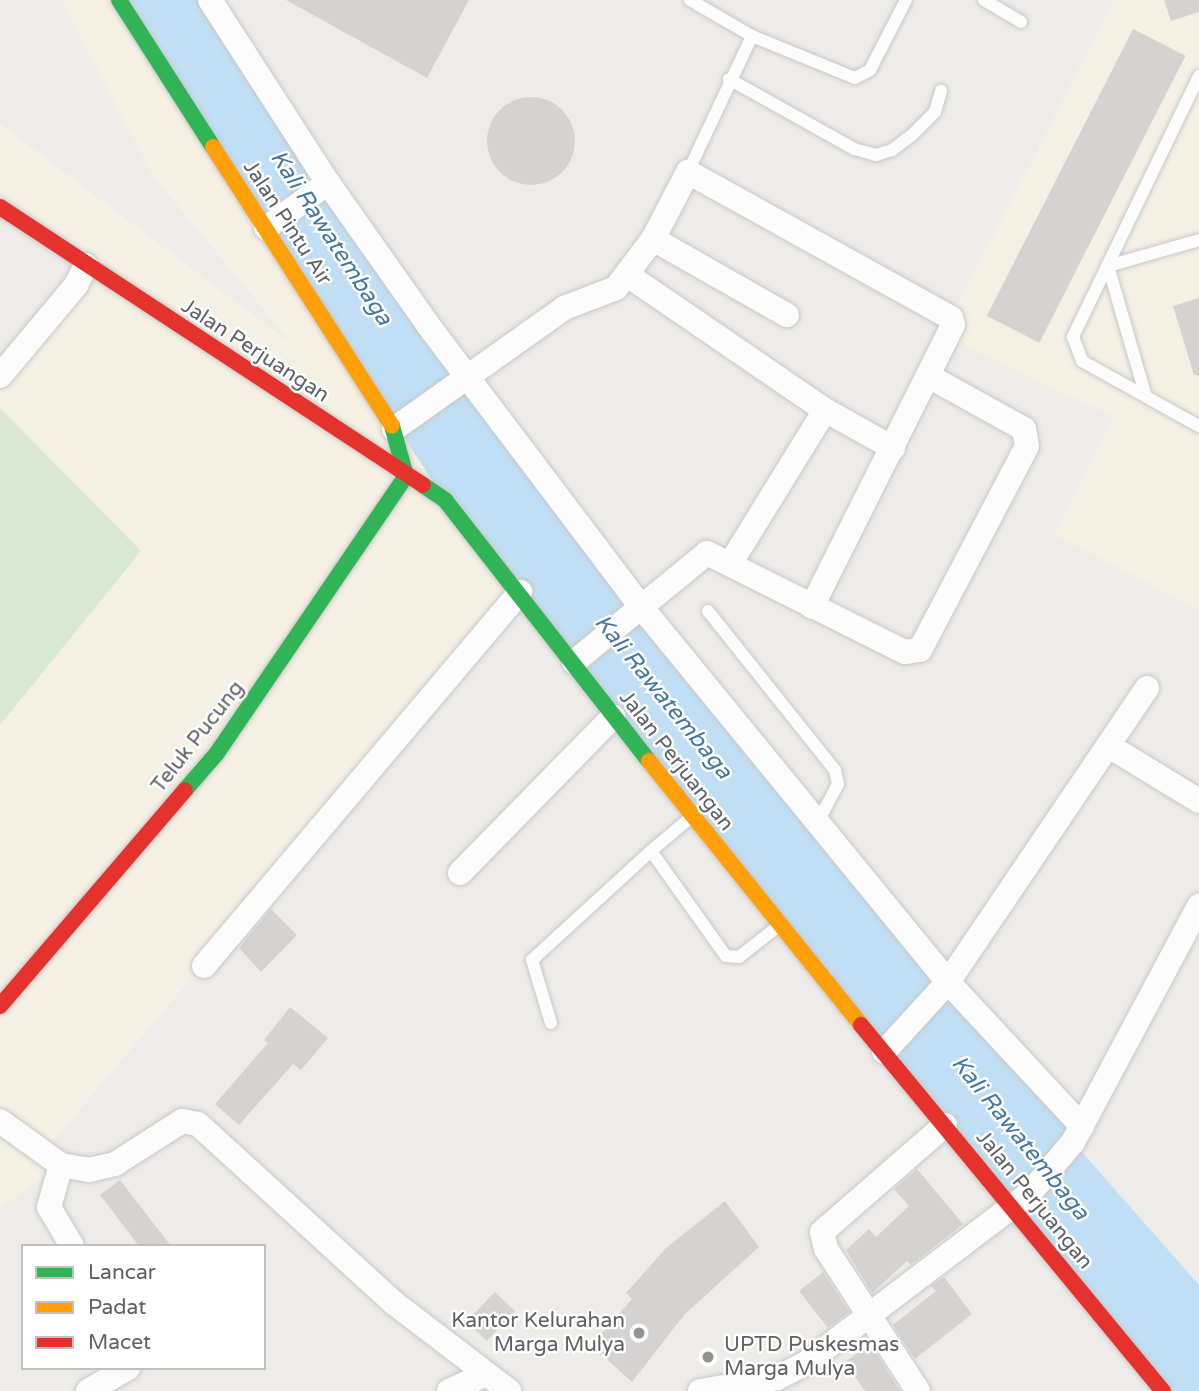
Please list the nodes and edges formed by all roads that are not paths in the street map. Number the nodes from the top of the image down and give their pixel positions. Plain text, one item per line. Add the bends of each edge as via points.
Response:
1 (119, 0) edge
2 (210, 0) edge
3 (690, 0) edge
4 (906, 0) edge
5 (984, 0) edge
6 (1021, 22) dead end
7 (752, 36) junction
8 (1199, 76) edge
9 (729, 79) junction
10 (942, 91) dead end
11 (688, 172) junction
12 (323, 186) junction
13 (0, 207) edge
14 (274, 223) junction
15 (653, 239) junction
16 (1199, 240) edge
17 (86, 265) junction
18 (1108, 266) junction
19 (629, 276) junction
20 (786, 315) dead end
21 (466, 373) junction
22 (0, 376) edge
23 (930, 377) junction
24 (1146, 397) junction
25 (825, 410) junction
26 (1199, 426) edge
27 (394, 429) junction
28 (894, 449) junction
29 (406, 476) junction
30 (730, 564) junction
31 (520, 592) junction
32 (812, 607) junction
33 (638, 611) junction
34 (708, 611) dead end
35 (581, 656) junction
36 (1147, 688) dead end
37 (613, 717) junction
38 (1109, 746) junction
39 (1199, 801) edge
40 (692, 817) junction
41 (819, 819) junction
42 (651, 851) junction
43 (460, 873) dead end
44 (1199, 906) edge
45 (779, 926) junction
46 (204, 966) dead end
47 (942, 988) junction
48 (0, 1006) edge
49 (551, 1023) dead end
50 (892, 1043) junction
51 (0, 1121) edge
52 (945, 1125) junction
53 (1078, 1134) junction
54 (61, 1166) junction
55 (1022, 1199) junction
56 (71, 1244) edge
57 (870, 1312) junction
58 (125, 1370) edge
59 (486, 1374) junction
60 (94, 1390) edge
61 (449, 1391) edge
62 (509, 1391) edge
63 (700, 1391) edge
64 (918, 1391) edge
65 (1163, 1391) edge

1 - 14 main road, Jalan Pintu Air
2 - 12 street
3 - 7 lane
4 - 7 lane via 870,69 855,78
5 - 6 lane
7 - 9 lane
8 - 18 lane
9 - 10 lane via 854,149 876,155 892,150 913,134 935,112
9 - 11 lane
11 - 15 street
11 - 23 street via 951,318 952,332
12 - 14 street
12 - 21 street
13 - 17 main road, Jalan Perjuangan
14 - 27 main road, Jalan Pintu Air
15 - 19 street
15 - 20 street
16 - 18 lane
17 - 22 street via 76,285
17 - 29 main road, Jalan Perjuangan
18 - 24 lane
18 - 24 lane via 1073,337 1082,361
19 - 21 street via 617,288 564,308
19 - 25 street
21 - 27 street
21 - 33 street
23 - 28 street
23 - 32 street via 1024,429 1027,446 1021,458 920,650 905,652
24 - 26 lane
25 - 28 street
25 - 30 street
27 - 29 main road, Jalan Pintu Air
28 - 32 street
29 - 31 main road, Jalan Perjuangan via 445,500
29 - 48 main road, Teluk Pucung via 217,754
30 - 32 street
30 - 33 street via 703,554
31 - 35 main road, Jalan Perjuangan
31 - 46 street
33 - 35 street
33 - 41 street
34 - 41 lane via 835,770 838,784
35 - 37 main road, Jalan Perjuangan
36 - 38 street
37 - 40 main road, Jalan Perjuangan
37 - 43 street
38 - 39 street
38 - 47 street
40 - 42 lane
40 - 45 main road, Jalan Perjuangan
41 - 47 street
42 - 45 lane via 726,956 739,957
42 - 49 lane via 532,960
44 - 53 street
45 - 50 main road, Jalan Perjuangan
47 - 50 street
47 - 53 street
50 - 52 main road, Jalan Perjuangan
51 - 54 street
52 - 55 main road, Jalan Perjuangan
52 - 57 street via 822,1232 826,1249
53 - 55 street
54 - 56 street via 49,1207
54 - 59 street via 101,1170 182,1121 198,1124 394,1303
55 - 57 street
55 - 65 main road, Jalan Perjuangan
57 - 63 street via 806,1363 778,1378
57 - 64 street
58 - 60 street
59 - 61 street
59 - 62 street

